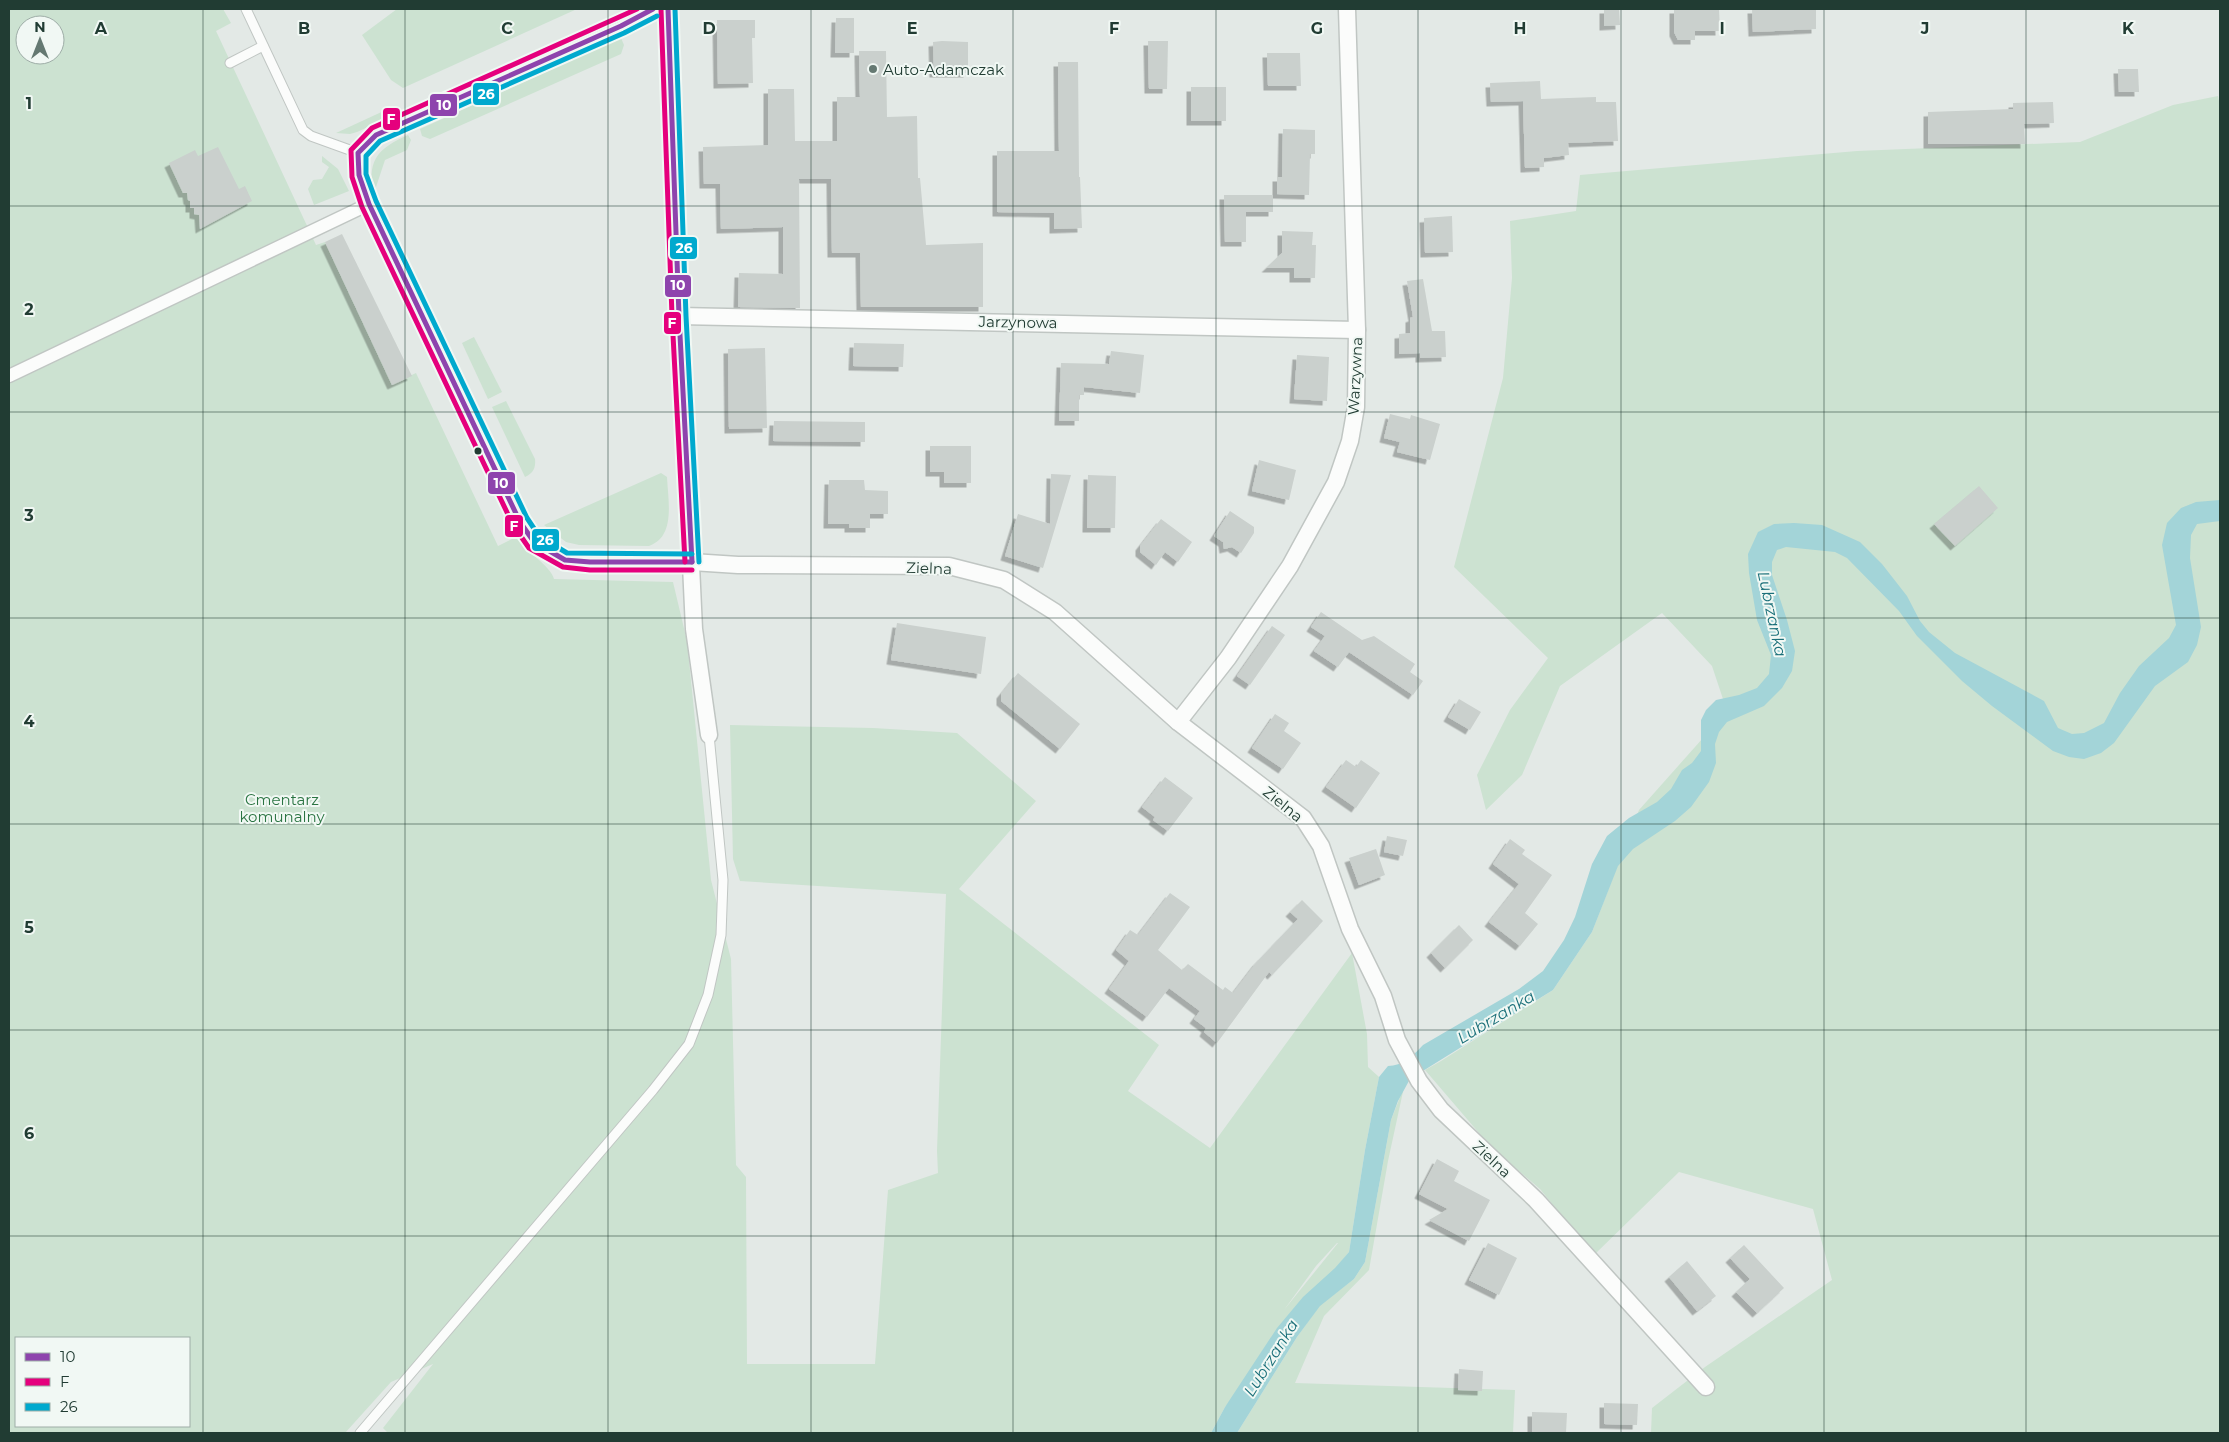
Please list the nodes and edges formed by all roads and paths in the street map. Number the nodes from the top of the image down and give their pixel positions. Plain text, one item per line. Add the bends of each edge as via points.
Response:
1 (246, 9) edge
2 (653, 9) edge
3 (668, 9) edge
4 (1347, 9) edge
5 (264, 46) junction
6 (230, 63) dead end
7 (358, 153) junction
8 (370, 204) junction
9 (679, 316) junction
10 (1357, 330) junction
11 (9, 376) edge
12 (692, 562) junction
13 (1178, 722) junction
14 (709, 735) joint
15 (1706, 1387) dead end
16 (364, 1432) edge

1 - 5 lane
2 - 7 lane via 376,135
3 - 9 street
4 - 10 street, Warzywna
5 - 6 lane
5 - 7 lane via 303,130
7 - 8 lane via 359,175
8 - 11 street
8 - 12 lane via 520,522 534,542 565,560
9 - 10 street, Jarzynowa
9 - 12 street
10 - 13 street, Warzywna via 1356,407 1350,440 1336,482 1290,566 1228,658
12 - 13 street, Zielna via 949,566 1004,580 1055,612
12 - 14 street via 694,629
13 - 15 street, Zielna via 1303,818 1321,846 1350,929 1383,996 1397,1040 1419,1081 1441,1110 1536,1200
14 - 16 lane via 723,880 721,935 708,995 689,1044

